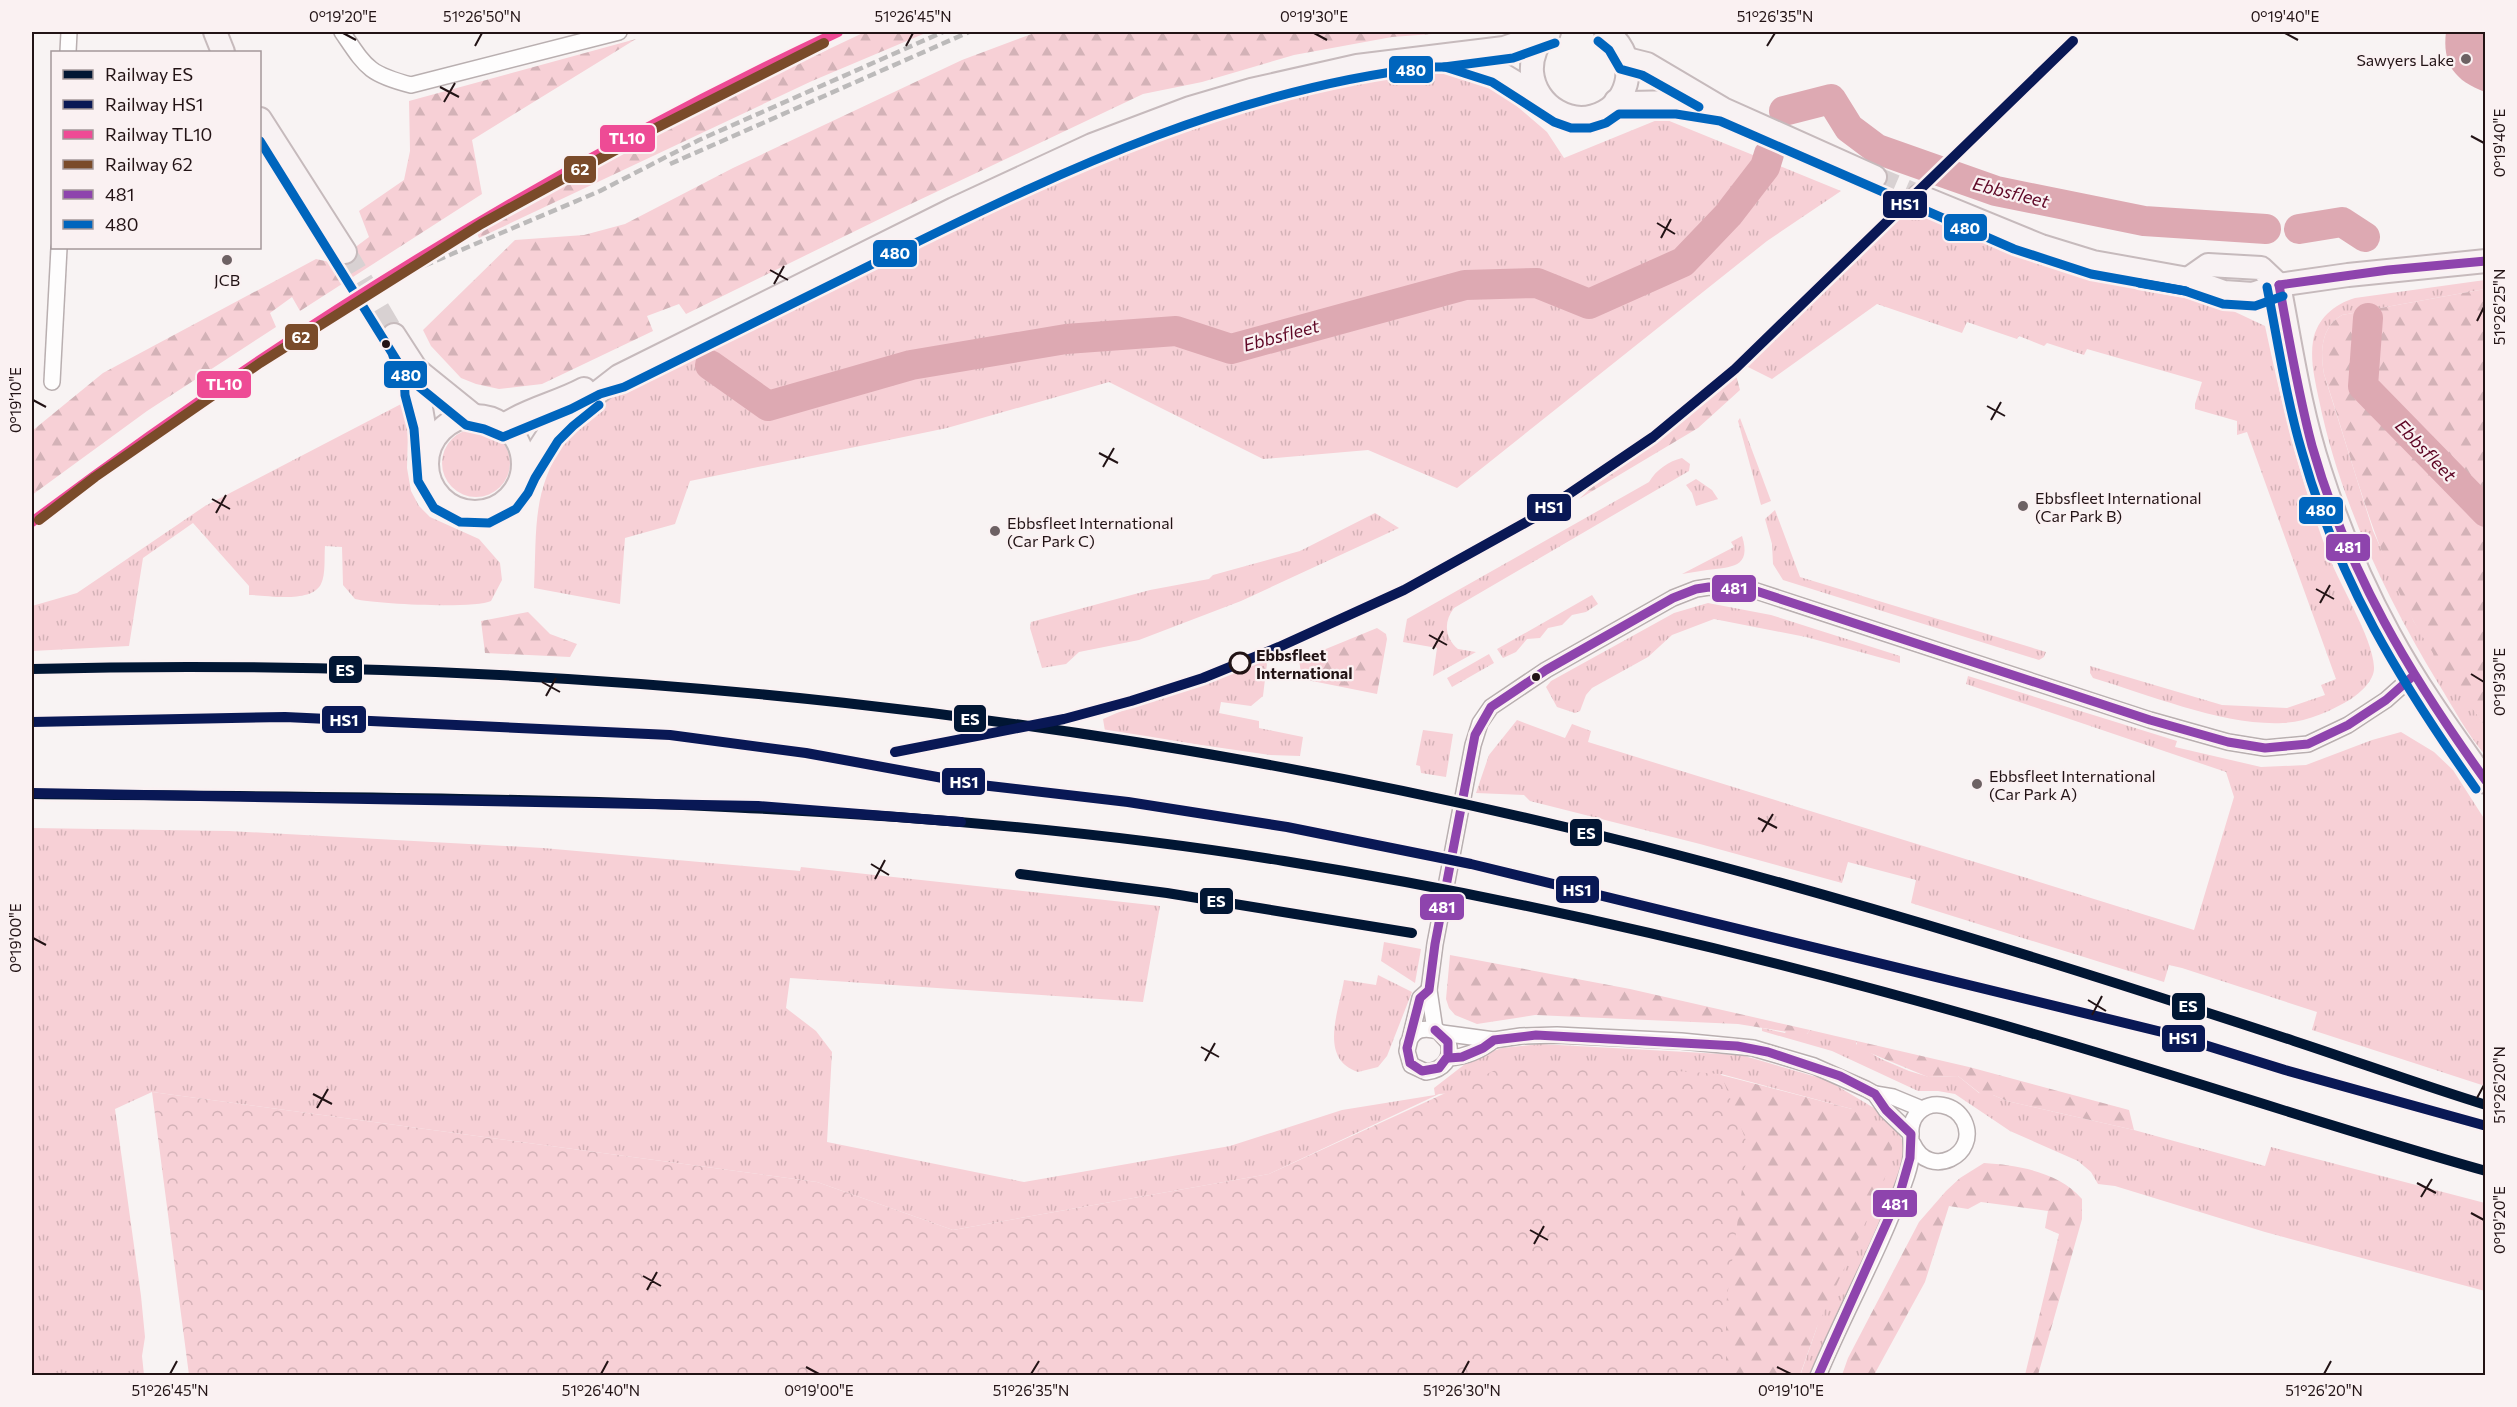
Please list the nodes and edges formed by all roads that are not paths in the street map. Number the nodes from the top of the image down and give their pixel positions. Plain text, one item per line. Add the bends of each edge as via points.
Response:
1 (69, 32) edge
2 (215, 32) edge
3 (342, 32) edge
4 (619, 32) edge
5 (1606, 32) edge
6 (1547, 33) edge
7 (68, 51) edge
8 (223, 51) edge
9 (1446, 55) junction
10 (1627, 59) junction
11 (1538, 96) junction
12 (1616, 101) junction
13 (1723, 109) junction
14 (261, 121) edge
15 (1875, 177) tunnel mouth
16 (1918, 196) tunnel mouth
17 (59, 249) edge
18 (345, 252) tunnel mouth
19 (2486, 261) edge
20 (2279, 285) junction
21 (394, 335) tunnel mouth
22 (416, 369) junction
23 (619, 376) junction
24 (52, 382) dead end
25 (473, 415) junction
26 (504, 425) junction
27 (427, 457) junction
28 (524, 472) junction
29 (2413, 676) junction
30 (2486, 782) edge
31 (1429, 990) junction
32 (1438, 1032) junction
33 (1494, 1040) junction
34 (1408, 1043) junction
35 (1449, 1058) junction
36 (1875, 1094) junction
37 (1922, 1109) junction
38 (1912, 1139) junction
39 (1818, 1376) edge

1 - 7 street
2 - 8 main road
3 - 4 street via 366,67 389,80 411,86
5 - 10 main road via 1618,42
6 - 9 main road via 1504,48
6 - 11 main road via 1534,52 1531,66
9 - 11 main road via 1493,69
9 - 23 main road via 1357,66 1251,90 1092,145
10 - 12 main road via 1625,86
10 - 13 main road via 1647,64
11 - 12 main road via 1551,108 1572,116 1604,112
12 - 13 main road via 1677,102
13 - 15 main road
14 - 18 main road
16 - 20 main road via 2018,238 2093,262 2188,279 2208,265 2261,268
17 - 24 street
19 - 20 main road
20 - 29 main road via 2302,408 2320,471 2344,539
21 - 22 main road
22 - 25 main road
22 - 27 main road
23 - 26 main road via 605,378
23 - 28 main road via 561,421
25 - 26 main road
25 - 27 main road via 443,427 431,442
26 - 28 main road via 518,443
27 - 28 main road via 428,473 439,496 453,507 471,512 504,503 518,487
29 - 30 main road
29 - 31 street via 2348,725 2308,744 2265,748 2150,720 1750,589 1696,589 1673,597 1546,670 1491,707 1475,735
31 - 32 street
31 - 34 street via 1420,998
32 - 33 street
32 - 34 street via 1418,1030
32 - 35 street via 1449,1045
33 - 35 street via 1462,1057
33 - 36 street via 1557,1035 1737,1046 1814,1066
34 - 35 street via 1409,1061 1422,1071 1437,1070
36 - 37 street
36 - 38 street
37 - 38 street via 1912,1121
37 - 38 street via 1936,1105 1952,1108 1964,1120 1966,1139 1956,1156 1940,1162 1920,1155
38 - 39 street via 1909,1167 1895,1206

